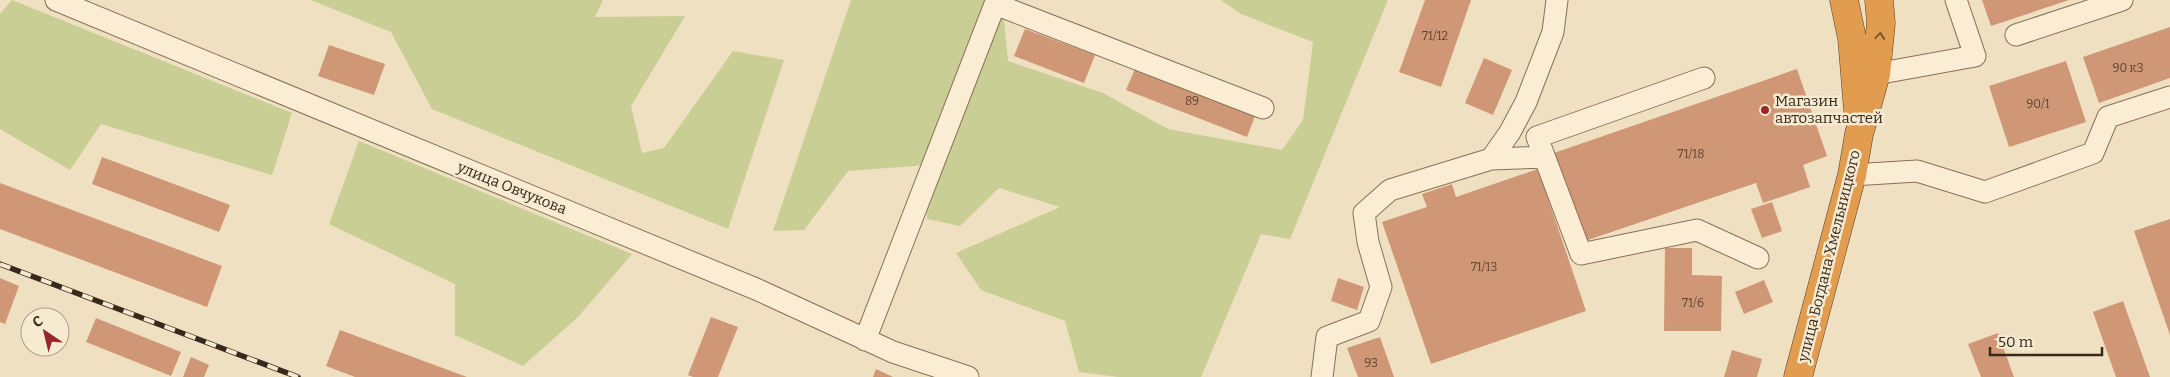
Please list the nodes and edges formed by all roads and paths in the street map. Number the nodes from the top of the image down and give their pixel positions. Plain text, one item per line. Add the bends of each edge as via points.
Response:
1 (56, 0) edge
2 (1557, 0) edge
3 (1844, 0) edge
4 (1879, 0) edge
5 (1956, 0) edge
6 (2122, 0) edge
7 (996, 2) edge
8 (2016, 35) dead end
9 (1876, 74) junction
10 (1704, 78) dead end
11 (2170, 96) edge
12 (1263, 108) dead end
13 (1859, 134) junction
14 (1544, 157) junction
15 (1491, 159) junction
16 (1852, 175) junction
17 (1758, 258) dead end
18 (865, 340) junction
19 (968, 377) edge
20 (1322, 377) edge
21 (1798, 377) edge

1 - 18 street, улица Овчукова via 756,289
2 - 15 street via 1553,32 1526,102
3 - 13 highway, улица Богдана Хмельницкого via 1852,38
9 -> 4 highway, улица Богдана Хмельницкого via 1881,23
5 - 9 street via 1975,56
6 - 8 street
7 - 12 street
7 - 18 street
9 - 13 highway, улица Богдана Хмельницкого
10 - 14 street via 1537,137
11 - 16 street via 2108,117 2093,153 1985,192 1917,171
13 - 16 highway, улица Богдана Хмельницкого
14 - 15 street
14 - 17 street via 1581,254 1697,230
15 - 20 street via 1390,190 1364,213 1368,242 1381,287 1369,321 1328,337
16 - 21 highway, улица Богдана Хмельницкого
18 - 19 street, улица Овчукова

